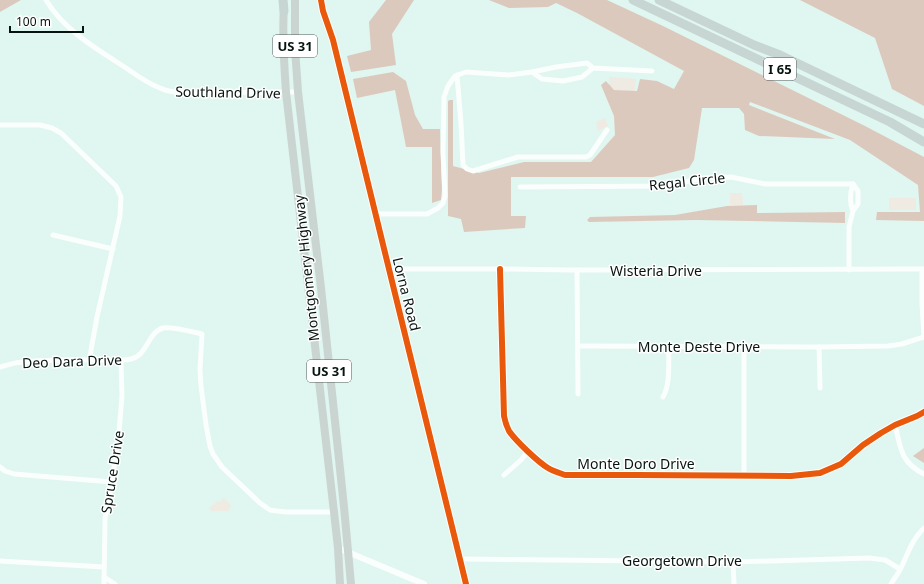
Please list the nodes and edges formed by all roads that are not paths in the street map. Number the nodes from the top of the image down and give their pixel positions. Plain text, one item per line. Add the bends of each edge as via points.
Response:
1 (46, 0) edge
2 (284, 0) edge
3 (295, 0) edge
4 (316, 0) edge
5 (321, 0) edge
6 (633, 0) edge
7 (659, 0) edge
8 (284, 11) joint
9 (323, 11) junction
10 (593, 68) junction
11 (652, 71) dead end
12 (532, 72) junction
13 (457, 75) junction
14 (286, 92) junction
15 (298, 92) junction
16 (924, 124) edge
17 (0, 125) edge
18 (607, 130) dead end
19 (924, 142) edge
20 (520, 186) dead end
21 (375, 214) junction
22 (53, 234) dead end
23 (113, 249) junction
24 (389, 268) junction
25 (500, 269) junction
26 (923, 269) edge
27 (577, 270) junction
28 (849, 270) junction
29 (924, 337) edge
30 (578, 346) junction
31 (669, 346) junction
32 (744, 346) junction
33 (819, 347) junction
34 (90, 360) junction
35 (121, 361) junction
36 (0, 367) edge
37 (820, 388) dead end
38 (578, 394) dead end
39 (663, 397) dead end
40 (924, 412) edge
41 (895, 425) junction
42 (528, 451) junction
43 (0, 467) edge
44 (924, 474) edge
45 (504, 475) dead end
46 (744, 475) junction
47 (112, 482) junction
48 (334, 512) junction
49 (924, 528) edge
50 (338, 548) junction
51 (348, 553) junction
52 (460, 559) junction
53 (0, 561) edge
54 (733, 562) junction
55 (104, 567) junction
56 (900, 569) junction
57 (104, 578) junction
58 (104, 584) edge
59 (115, 584) edge
60 (340, 584) edge
61 (351, 584) edge
62 (424, 584) edge
63 (466, 584) edge
64 (734, 584) edge
65 (891, 584) edge

1 - 14 street, Southland Drive via 67,27 150,84 162,89 184,93
2 - 8 highway
3 - 15 main road, Montgomery Highway / US 31
4 - 9 street, Lorna Road
5 - 9 street, Lorna Road
6 - 19 highway, I 65 via 890,122
7 - 16 highway, I 65
8 - 14 main road, Montgomery Highway / US 31
9 - 21 street, Lorna Road via 333,40
10 - 11 street
10 - 12 street via 587,63
10 - 12 street via 582,77 563,81 542,79
12 - 13 street via 509,75 466,72
13 - 18 street via 462,158 467,169 473,170 518,157 590,155
13 - 21 street via 448,86 444,97 443,203 427,214
14 - 15 street, Southland Drive
14 - 48 main road, Montgomery Highway / US 31
15 - 51 main road, Montgomery Highway / US 31
17 - 23 street via 40,125 52,128 61,133 116,186 121,198
20 - 28 street, Regal Circle via 665,186 704,178 732,177 765,184 853,184 858,191 858,204 853,211 849,227
21 - 24 street, Lorna Road
22 - 23 street
23 - 34 street
24 - 25 street, Wisteria Drive
24 - 52 street, Lorna Road
25 - 27 street, Wisteria Drive
25 - 42 street, Monte Doro Drive via 504,416 509,431
26 - 28 street, Wisteria Drive
26 - 29 street
27 - 28 street, Wisteria Drive
27 - 30 street
29 - 33 street, Monte Deste Drive via 888,346
30 - 31 street, Monte Deste Drive
30 - 38 street
31 - 32 street, Monte Deste Drive
31 - 39 street via 668,384
32 - 33 street, Monte Deste Drive
32 - 46 street
33 - 37 street
34 - 35 street, Deo Dara Drive
34 - 36 street, Deo Dara Drive via 23,362
35 - 47 street, Spruce Drive via 122,396
35 - 48 street, Deo Dara Drive via 142,354 156,332 163,328 202,334 200,370 206,426 210,446 222,467 270,510
40 - 41 street, Monte Doro Drive
41 - 44 street via 902,454 914,468
41 - 46 street, Monte Doro Drive via 863,445 841,464 820,473 791,476
42 - 45 street
42 - 46 street, Monte Doro Drive via 546,467 565,475
43 - 47 street via 14,474
47 - 55 street, Spruce Drive via 105,518
48 - 50 main road, Montgomery Highway / US 31
49 - 56 street
50 - 51 street
50 - 60 main road, Montgomery Highway / US 31
51 - 61 main road, Montgomery Highway / US 31
51 - 62 street
52 - 54 street, Georgetown Drive
52 - 63 street, Lorna Road
53 - 55 street
54 - 56 street, Georgetown Drive via 869,558 885,560
54 - 64 street
55 - 57 street, Spruce Drive
56 - 65 street
57 - 58 street, Spruce Drive
57 - 59 street

